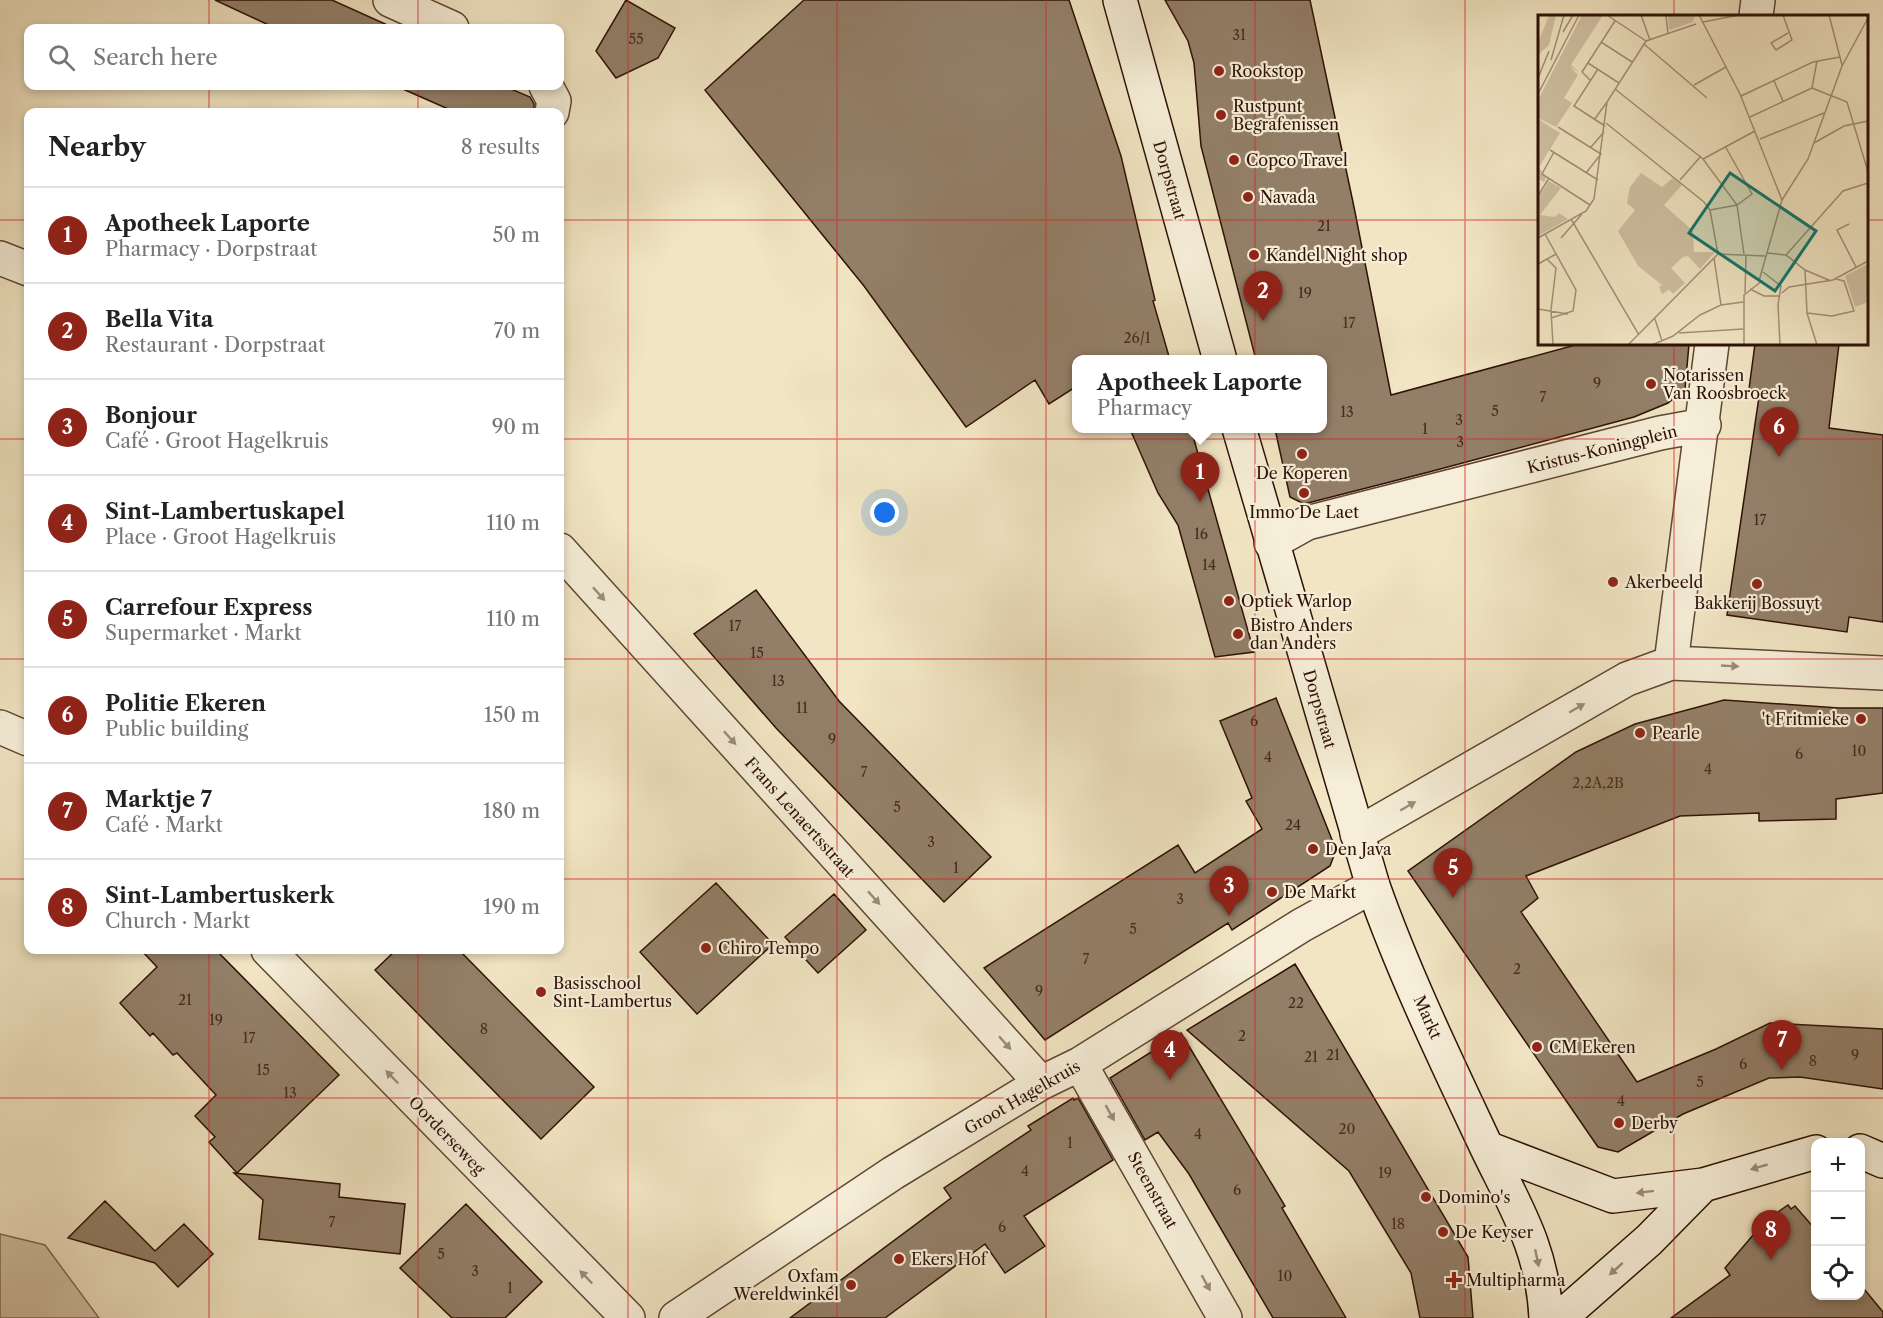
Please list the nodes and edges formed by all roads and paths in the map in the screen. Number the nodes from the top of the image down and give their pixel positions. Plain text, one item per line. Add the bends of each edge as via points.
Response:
1 (390, 0) edge
2 (1120, 0) edge
3 (1758, 0) edge
4 (1756, 15) edge
5 (443, 24) edge
6 (548, 90) edge
7 (553, 108) edge
8 (0, 258) edge
9 (24, 267) edge
10 (1712, 345) edge
11 (1219, 355) edge
12 (1704, 425) junction
13 (1240, 433) edge
14 (1271, 543) junction
15 (564, 554) edge
16 (1671, 663) junction
17 (1883, 672) edge
18 (0, 727) edge
19 (24, 737) edge
20 (1357, 834) junction
21 (1373, 886) junction
22 (272, 954) edge
23 (1080, 1064) junction
24 (1041, 1083) junction
25 (1883, 1143) edge
26 (1487, 1148) junction
27 (1865, 1148) edge
28 (1865, 1152) edge
29 (1811, 1153) edge
30 (1883, 1161) edge
31 (1703, 1185) junction
32 (628, 1318) edge
33 (676, 1318) edge
34 (1225, 1318) edge
35 (1546, 1318) edge
36 (1560, 1318) edge

1 - 5 street
2 - 11 street, Dorpstraat
3 - 4 street
6 - 7 street via 554,100
8 - 9 street
10 - 12 street
12 - 14 street, Kristus-Koningplein via 1307,523
12 - 16 street, Kristus-Koningplein
13 - 14 street, Dorpstraat
14 - 20 street, Dorpstraat
15 -> 24 street, Frans Lenaertsstraat
16 -> 17 street
20 -> 16 street via 1627,679
18 - 19 street
20 - 21 street, Dorpstraat
21 - 23 street, Groot Hagelkruis via 1302,925
21 - 26 street, Markt via 1387,926
32 -> 22 street, Oorderseweg
23 - 24 street, Groot Hagelkruis
23 -> 34 street, Steenstraat
24 - 33 street, Groot Hagelkruis via 893,1173
25 - 27 street
31 -> 26 street via 1613,1196
26 -> 35 street, Markt via 1536,1251
28 - 30 street
29 -> 31 street
31 -> 36 street via 1649,1240

